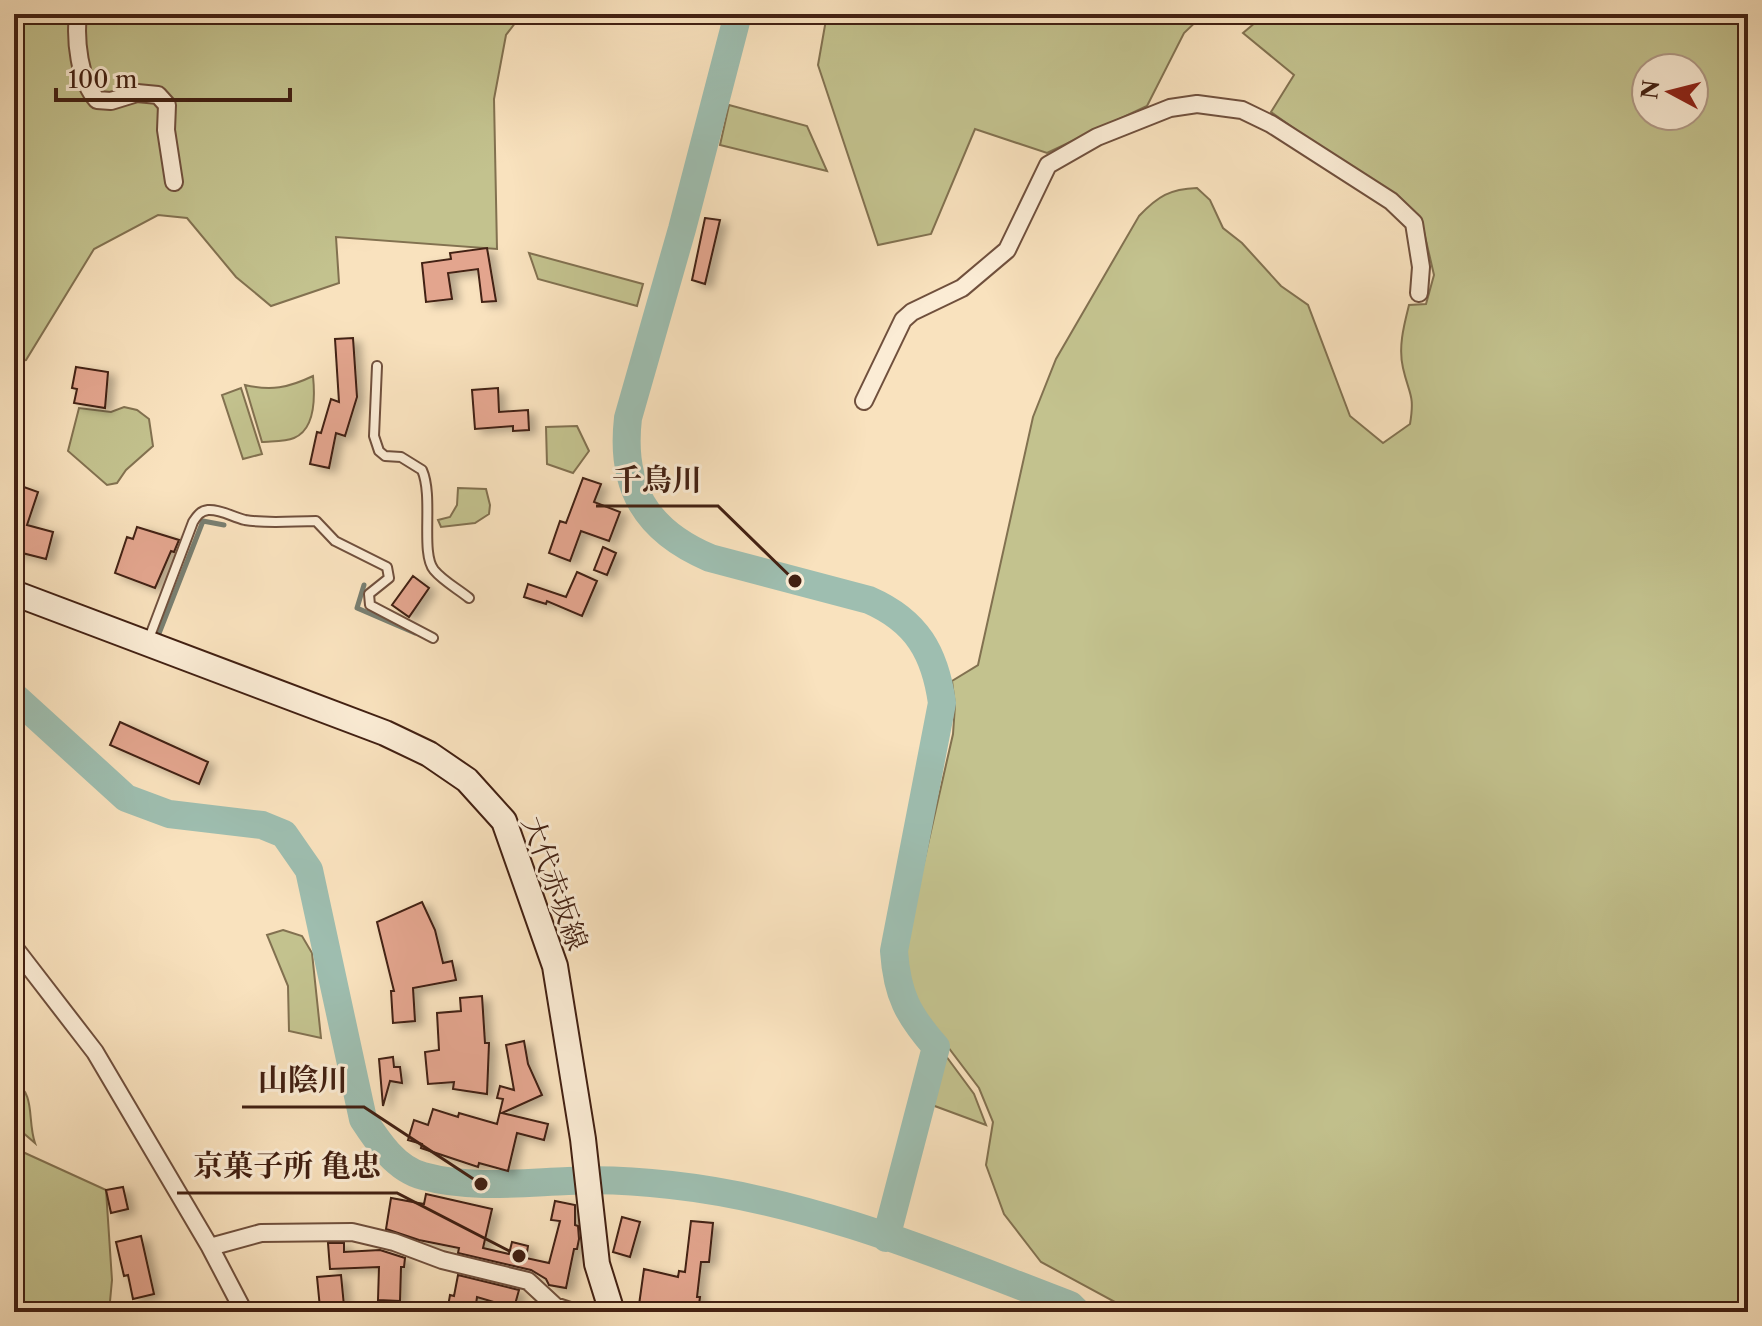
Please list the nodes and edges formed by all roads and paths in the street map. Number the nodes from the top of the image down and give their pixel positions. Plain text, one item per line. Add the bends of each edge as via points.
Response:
1 (78, 14) edge
2 (174, 182) dead end
3 (1419, 293) dead end
4 (377, 366) dead end
5 (864, 401) dead end
6 (14, 593) edge
7 (469, 598) dead end
8 (433, 638) dead end
9 (148, 642) junction
10 (14, 947) edge
11 (210, 1247) junction
12 (244, 1312) edge
13 (573, 1312) edge
14 (612, 1312) edge

1 - 2 street via 80,59 88,90 97,100 137,93 158,95 167,105
3 - 5 street via 1414,223 1391,201 1242,110 1197,104 1170,108 1097,137 1048,165 1007,250 962,288 903,320
4 - 7 lane via 377,445 385,456 401,457 422,470 428,490 431,567
6 - 9 main road, 大代赤坂線
8 - 9 lane via 370,605 369,594 389,578 387,567 335,541 316,521 260,522 206,510 193,522
9 - 14 main road, 大代赤坂線 via 429,754 467,780 504,821 555,966 587,1169 591,1229
10 - 11 street via 95,1052
11 - 12 street
11 - 13 street via 261,1233 352,1232 528,1281 555,1306

